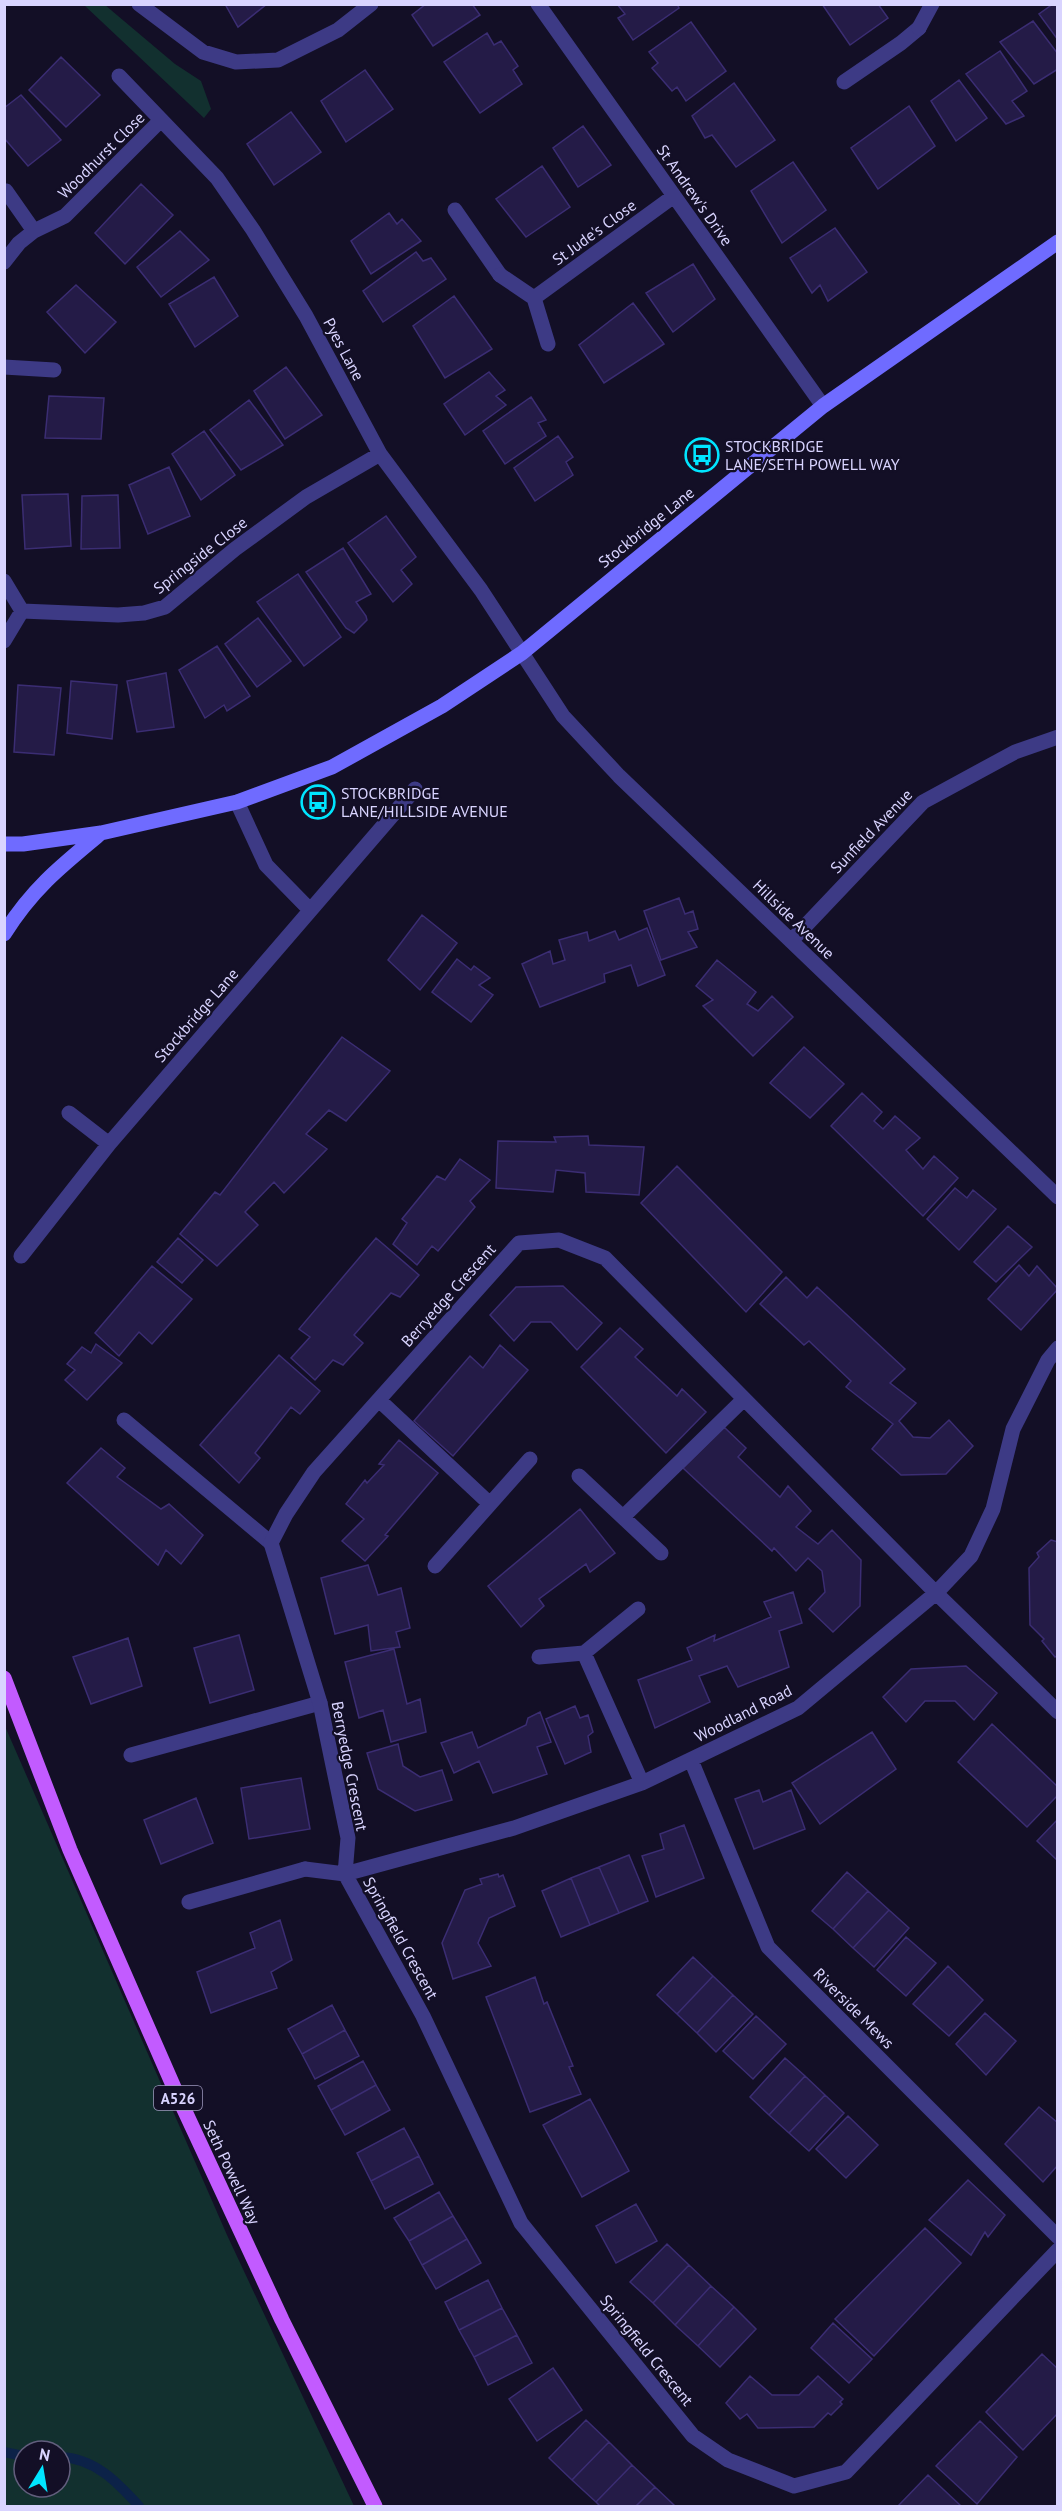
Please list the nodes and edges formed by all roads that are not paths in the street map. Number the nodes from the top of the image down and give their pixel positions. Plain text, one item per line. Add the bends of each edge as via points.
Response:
1 (139, 4) edge
2 (371, 4) edge
3 (538, 4) edge
4 (932, 4) edge
5 (119, 76) dead end
6 (844, 82) dead end
7 (161, 120) junction
8 (5, 190) edge
9 (674, 196) junction
10 (456, 210) dead end
11 (34, 231) junction
12 (1058, 242) edge
13 (4, 262) edge
14 (534, 298) junction
15 (548, 344) dead end
16 (4, 367) edge
17 (54, 370) dead end
18 (823, 406) junction
19 (380, 454) junction
20 (4, 581) edge
21 (22, 611) junction
22 (4, 641) edge
23 (522, 653) junction
24 (1058, 737) edge
25 (415, 789) dead end
26 (237, 802) junction
27 (100, 833) junction
28 (4, 844) edge
29 (310, 910) junction
30 (4, 934) edge
31 (791, 941) junction
32 (69, 1113) dead end
33 (109, 1144) junction
34 (1058, 1197) edge
35 (21, 1256) dead end
36 (1058, 1348) edge
37 (744, 1399) junction
38 (379, 1400) junction
39 (124, 1420) dead end
40 (530, 1459) dead end
41 (579, 1476) dead end
42 (490, 1504) junction
43 (623, 1517) junction
44 (271, 1543) junction
45 (661, 1553) dead end
46 (435, 1566) dead end
47 (936, 1593) junction
48 (638, 1609) dead end
49 (584, 1653) junction
50 (539, 1657) dead end
51 (4, 1678) edge
52 (320, 1703) junction
53 (1058, 1712) edge
54 (131, 1755) dead end
55 (691, 1760) junction
56 (642, 1783) junction
57 (345, 1874) junction
58 (189, 1902) dead end
59 (1058, 2237) edge
60 (1058, 2250) edge
61 (375, 2506) edge

1 - 2 street via 203,52 236,62 278,60 338,30
3 - 9 street, St Andrew's Drive
4 - 6 street via 919,28
5 - 7 street, Pyes Lane
7 - 11 street, Woodhurst Close via 65,216
7 - 19 street, Pyes Lane via 217,178 254,230 306,316
8 - 11 street
9 - 14 street, St Jude's Close
9 - 18 street, St Andrew's Drive
10 - 14 street via 500,275
11 - 13 street, Woodhurst Close
12 - 18 main road, Stockbridge Lane
14 - 15 street
16 - 17 street
18 - 23 main road, Stockbridge Lane
19 - 21 street, Springside Close via 306,497 165,607 118,615
19 - 23 street, Pyes Lane via 481,590
20 - 21 street
21 - 22 street
23 - 26 main road, Stockbridge Lane via 442,706 332,767
23 - 31 street, Hillside Avenue via 564,716 619,776
24 - 31 street, Sunfield Avenue via 1015,752 923,802
25 - 29 street, Stockbridge Lane
26 - 27 main road, Stockbridge Lane
26 - 29 street via 266,865
27 - 28 main road, Stockbridge Lane
27 - 30 main road, Stockbridge Lane via 50,874 22,905
29 - 33 street, Stockbridge Lane
31 - 34 street, Hillside Avenue
32 - 33 street
33 - 35 street, Stockbridge Lane
36 - 47 street, Woodland Road via 1013,1430 993,1509 971,1556
37 - 38 street, Berryedge Crescent via 605,1258 559,1240 519,1244
37 - 43 street
37 - 47 street, Berryedge Crescent
38 - 42 street
38 - 44 street, Berryedge Crescent via 314,1472
39 - 44 street
40 - 42 street
41 - 43 street
42 - 46 street
43 - 45 street
44 - 52 street, Berryedge Crescent
47 - 53 street
47 - 55 street, Woodland Road via 798,1708
48 - 49 street
49 - 50 street
49 - 56 street
51 - 61 main road, Seth Powell Way / A526 via 70,1850 176,2092 282,2320
52 - 54 street
52 - 57 street, Berryedge Crescent via 348,1838
55 - 56 street, Woodland Road
55 - 59 street, Riverside Mews via 768,1947
56 - 57 street, Woodland Road via 514,1828
57 - 58 street, Woodland Road via 305,1869
57 - 60 street, Springfield Crescent via 423,2016 521,2223 693,2436 728,2460 794,2486 846,2472

